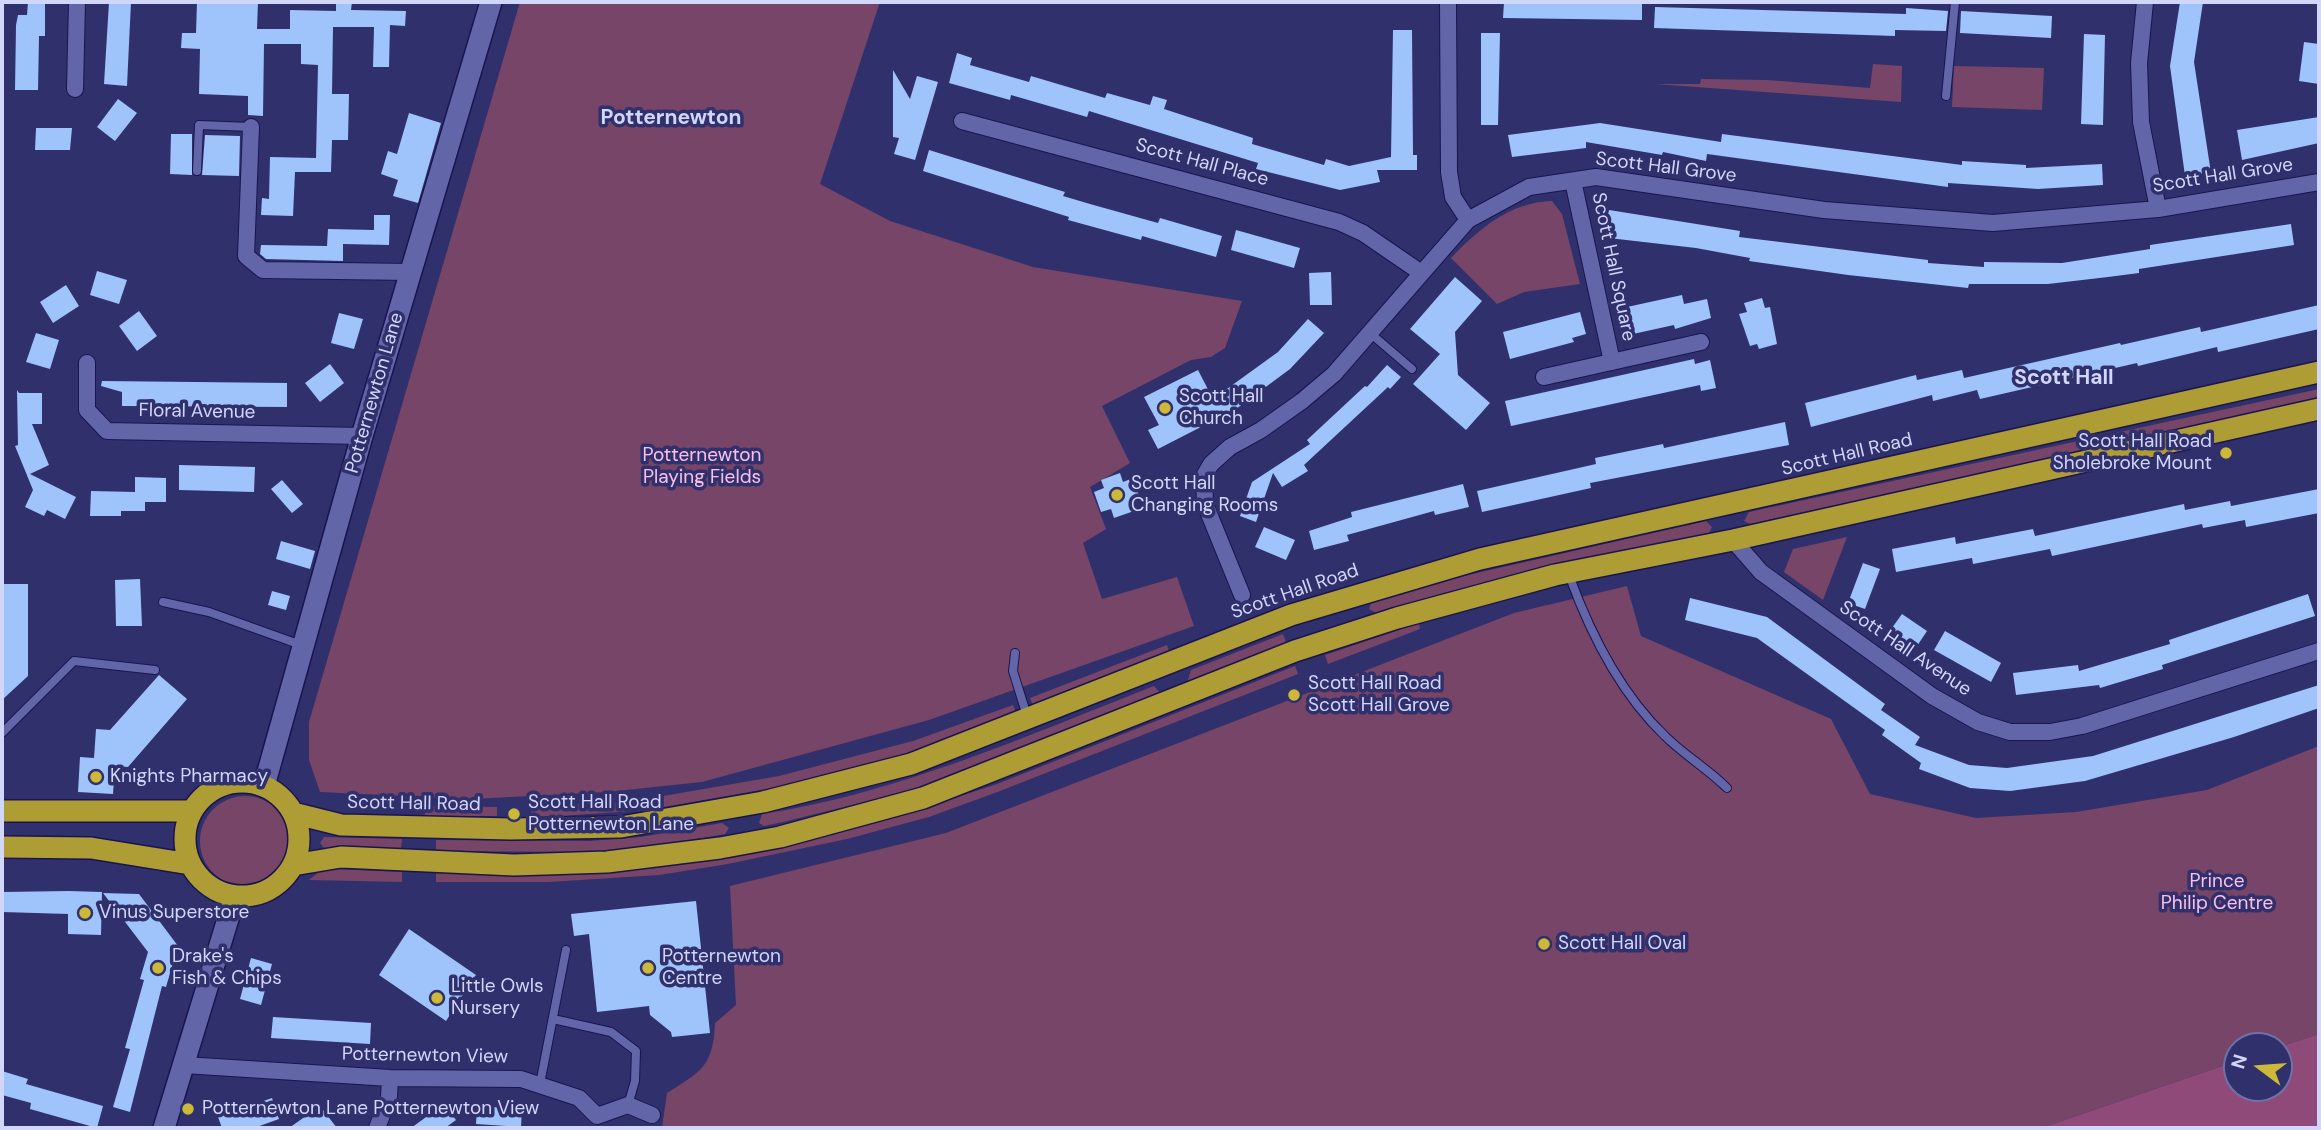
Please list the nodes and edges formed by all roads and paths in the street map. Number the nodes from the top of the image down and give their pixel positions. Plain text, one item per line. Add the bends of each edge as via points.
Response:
1 (77, 2) edge
2 (491, 2) edge
3 (1448, 2) edge
4 (1955, 2) edge
5 (2145, 2) edge
6 (75, 89) dead end
7 (1947, 96) dead end
8 (962, 121) dead end
9 (251, 127) joint
10 (197, 172) dead end
11 (1573, 181) junction
12 (2319, 181) edge
13 (2158, 209) junction
14 (1468, 220) junction
15 (411, 272) junction
16 (1420, 272) junction
17 (1370, 333) junction
18 (1701, 342) dead end
19 (1612, 362) junction
20 (87, 363) dead end
21 (1412, 369) dead end
22 (2319, 372) edge
23 (1544, 377) dead end
24 (2319, 409) edge
25 (362, 436) junction
26 (1724, 505) junction
27 (1733, 540) junction
28 (1568, 573) junction
29 (1242, 594) dead end
30 (1348, 597) junction
31 (163, 601) dead end
32 (1359, 629) junction
33 (304, 646) junction
34 (2319, 651) edge
35 (1015, 653) dead end
36 (1166, 665) junction
37 (155, 670) dead end
38 (1179, 699) junction
39 (1028, 719) junction
40 (2, 733) edge
41 (264, 786) junction
42 (1727, 788) dead end
43 (740, 806) junction
44 (2, 811) edge
45 (192, 811) junction
46 (293, 813) junction
47 (748, 843) junction
48 (2, 847) edge
49 (190, 864) junction
50 (293, 865) junction
51 (235, 896) junction
52 (566, 950) dead end
53 (553, 1020) junction
54 (184, 1065) junction
55 (390, 1078) junction
56 (540, 1084) junction
57 (628, 1105) junction
58 (652, 1115) dead end
59 (598, 1122) edge
60 (164, 1128) edge
61 (377, 1128) edge

1 - 6 street
2 - 15 main road, Potternewton Lane
3 - 14 street via 1449,173 1453,197
4 - 7 lane
5 - 13 street via 2139,63 2141,122
8 - 16 street, Scott Hall Place via 1339,222
9 - 10 lane via 199,125
9 - 15 street via 246,256 263,270
11 - 13 street, Scott Hall Grove via 1596,177 1824,210 1993,223
11 - 14 street, Scott Hall Grove via 1529,187
11 - 19 street, Scott Hall Square
12 - 13 street, Scott Hall Grove
14 - 16 street, Scott Hall Grove
15 - 25 main road, Potternewton Lane
16 - 17 street, Scott Hall Grove
17 - 21 lane
17 - 29 street, Scott Hall Grove via 1334,374 1261,430 1221,454 1204,477 1205,504
18 - 19 street, Scott Hall Square
19 - 23 street, Scott Hall Square
20 - 25 street, Floral Avenue via 87,410 107,431
22 - 26 highway, Scott Hall Road
24 - 27 highway
25 - 33 main road, Potternewton Lane
26 - 27 highway
26 - 30 highway, Scott Hall Road via 1480,559
27 - 28 highway
27 - 34 street, Scott Hall Avenue via 1760,572 1911,681 1978,722 2010,732 2050,733 2082,726
28 - 32 highway
28 - 42 lane via 1586,621 1633,702 1666,738
30 - 32 highway
30 - 36 highway, Scott Hall Road via 1256,627
31 - 33 lane via 209,612
32 - 38 highway
33 - 41 main road, Potternewton Lane
35 - 39 lane via 1013,671
36 - 38 highway
36 - 39 highway, Scott Hall Road
37 - 40 lane via 74,661
38 - 47 highway via 923,798
39 - 43 highway, Scott Hall Road via 911,764
41 - 45 highway via 222,785
41 - 46 highway via 280,796
43 - 46 highway, Scott Hall Road via 621,827 525,829 341,825
43 - 47 highway
44 - 45 highway
45 - 49 highway via 184,836
46 - 50 highway via 299,841
47 - 50 highway via 607,862 514,865 341,857
48 - 49 highway via 91,848
49 - 51 highway via 206,885
50 - 51 highway via 285,878 264,892
51 - 54 main road
52 - 53 lane
53 - 56 lane
53 - 57 lane via 611,1032 636,1051
54 - 55 street, Potternewton View
54 - 60 main road
55 - 56 street, Potternewton View via 501,1077
55 - 61 street via 389,1097
56 - 59 street, Potternewton View via 579,1098
57 - 58 street
57 - 59 street, Potternewton View

